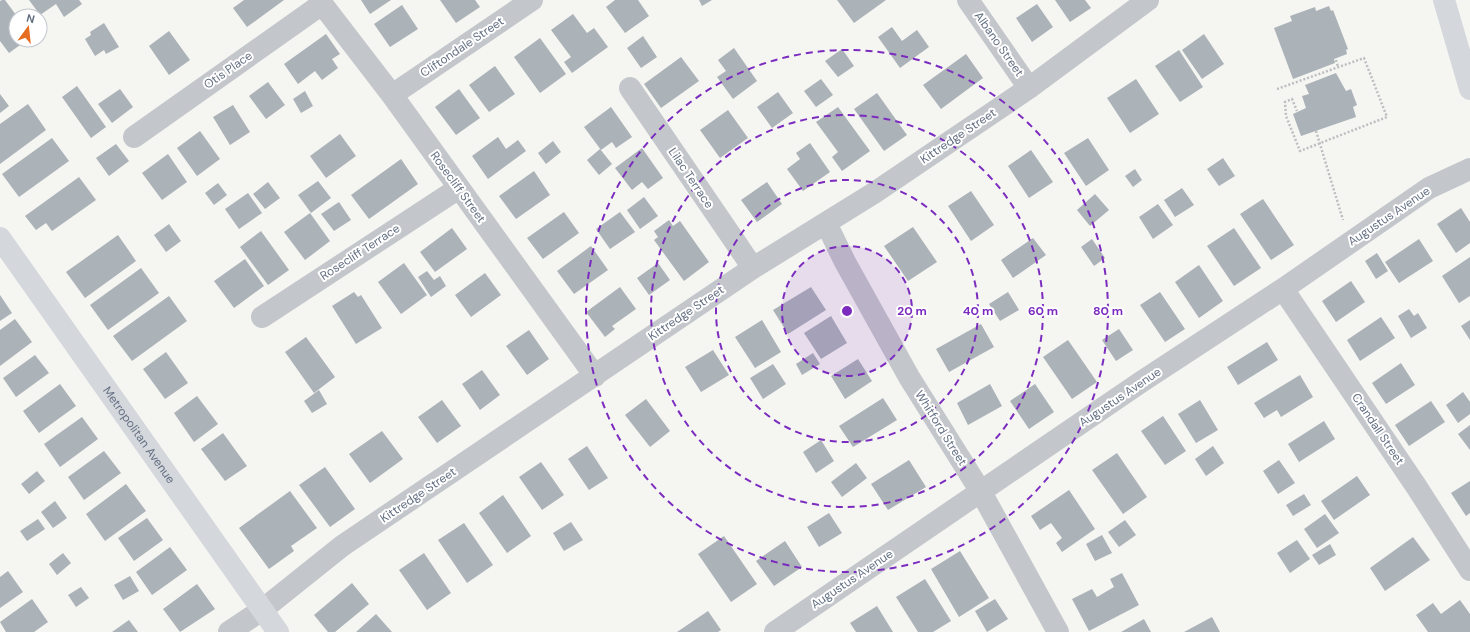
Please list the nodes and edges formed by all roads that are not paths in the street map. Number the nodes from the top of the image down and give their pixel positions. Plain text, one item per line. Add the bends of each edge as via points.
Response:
1 (532, 0) edge
2 (968, 0) edge
3 (1148, 0) edge
4 (1444, 0) edge
5 (321, 2) edge
6 (630, 88) dead end
7 (1029, 88) junction
8 (1470, 89) edge
9 (392, 95) junction
10 (134, 137) dead end
11 (1470, 169) edge
12 (459, 188) junction
13 (826, 223) junction
14 (0, 238) edge
15 (753, 268) junction
16 (1283, 289) junction
17 (262, 317) dead end
18 (595, 376) junction
19 (981, 492) junction
20 (1470, 570) edge
21 (262, 610) junction
22 (229, 632) edge
23 (278, 632) edge
24 (774, 632) edge
25 (1058, 632) edge

1 - 9 street, Cliftondale Street
2 - 7 street, Albano Street
3 - 7 street, Kittredge Street
4 - 8 street
5 - 9 street, Rosecliff Street
5 - 10 street, Otis Place
6 - 15 street, Lilac Terrace
7 - 13 street, Kittredge Street
9 - 12 street, Rosecliff Street
11 - 16 street, Augustus Avenue via 1429,188
12 - 17 street, Rosecliff Terrace
12 - 18 street, Rosecliff Street
13 - 15 street, Kittredge Street
13 - 19 street, Whitford Street via 909,377
14 - 21 street, Metropolitan Avenue
15 - 18 street, Kittredge Street
16 - 19 street, Augustus Avenue via 1141,382
16 - 20 street, Crandall Street
18 - 21 street, Kittredge Street via 342,546
19 - 24 street, Augustus Avenue
19 - 25 street, Whitford Street
21 - 22 street, Kittredge Street
21 - 23 street, Metropolitan Avenue

